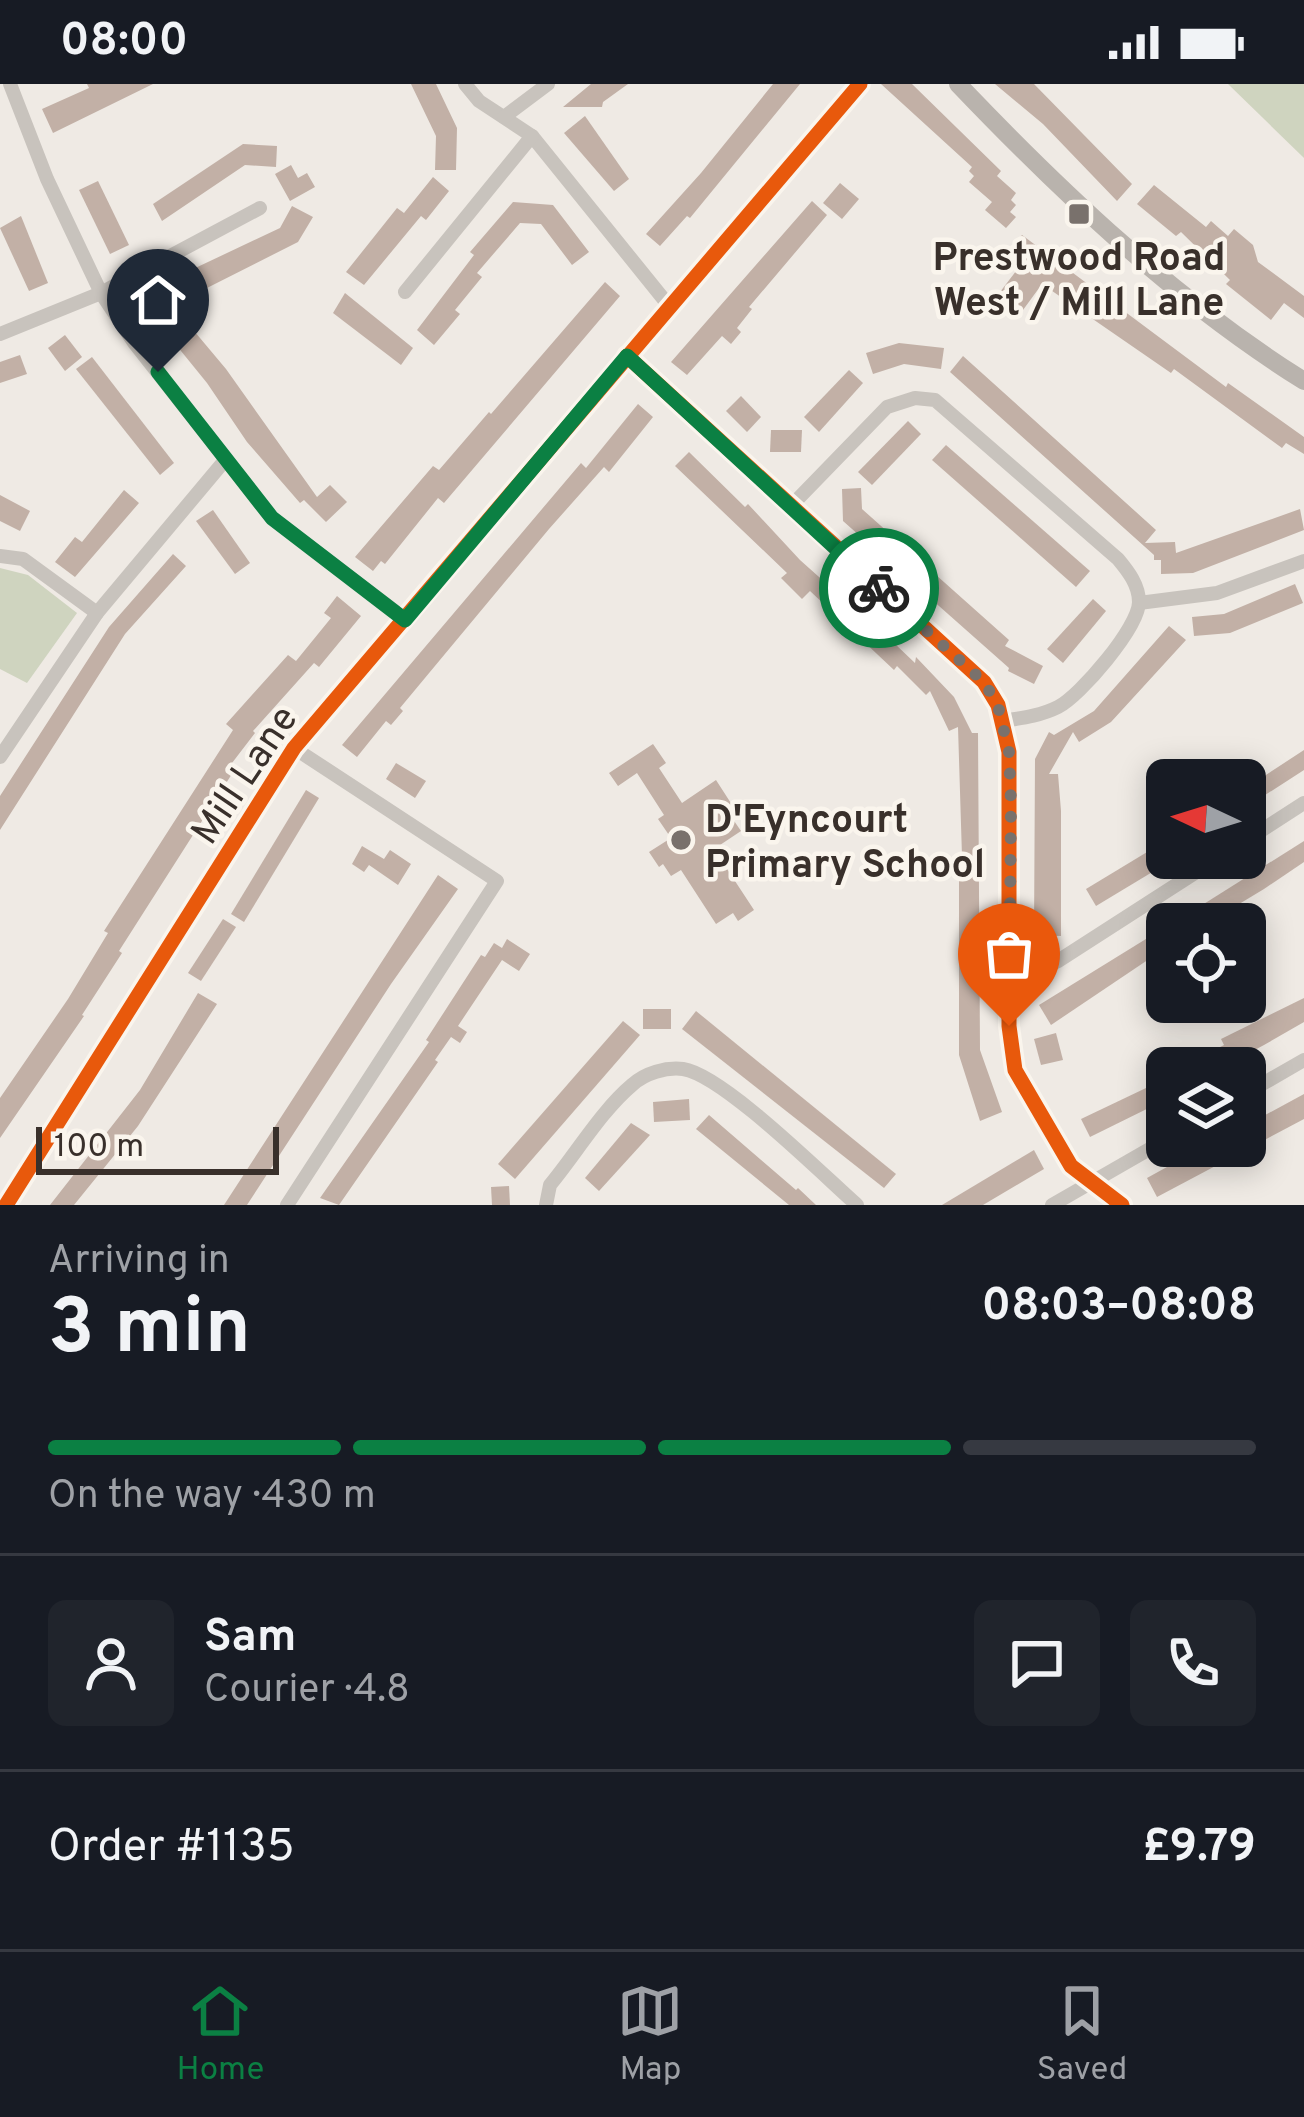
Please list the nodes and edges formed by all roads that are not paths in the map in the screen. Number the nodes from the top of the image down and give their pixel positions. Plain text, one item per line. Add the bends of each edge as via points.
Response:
1 (10, 84) edge
2 (465, 84) edge
3 (548, 84) edge
4 (860, 84) edge
5 (958, 84) edge
6 (504, 117) junction
7 (532, 136) junction
8 (260, 208) dead end
9 (101, 292) junction
10 (405, 292) dead end
11 (670, 308) junction
12 (0, 334) edge
13 (627, 356) junction
14 (1304, 381) edge
15 (226, 459) junction
16 (789, 508) junction
17 (0, 556) edge
18 (1304, 560) edge
19 (1139, 603) junction
20 (97, 613) junction
21 (405, 620) junction
22 (1002, 721) junction
23 (294, 748) junction
24 (0, 757) edge
25 (1304, 802) edge
26 (1266, 827) edge
27 (1185, 879) edge
28 (1009, 983) junction
29 (1304, 1060) edge
30 (1266, 1082) edge
31 (1146, 1150) edge
32 (1089, 1182) junction
33 (6, 1205) edge
34 (287, 1205) edge
35 (546, 1205) edge
36 (857, 1205) edge
37 (1052, 1205) edge
38 (1121, 1205) edge

1 - 9 street
2 - 6 street
3 - 6 street
4 - 11 street, Mill Lane
5 - 14 street via 1166,283
6 - 7 street
7 - 10 street
7 - 11 street
8 - 9 street
9 - 12 street
9 - 15 street
11 - 13 street, Mill Lane
13 - 16 street
13 - 21 street, Mill Lane
15 - 20 street
15 - 21 street via 272,518
16 - 19 street via 887,406 935,400 1118,559
16 - 22 street via 984,682
17 - 20 street via 22,559
18 - 19 street via 1217,593
19 - 22 street via 1125,637 1064,704
20 - 24 street
21 - 23 street, Mill Lane
22 - 28 street via 1011,803
23 - 33 street, Mill Lane
23 - 34 street via 497,881
25 - 26 street
27 - 28 street
28 - 32 street via 1015,1070 1071,1166
29 - 30 street
31 - 32 street
32 - 37 street
32 - 38 street
35 - 36 street via 550,1185 631,1085 650,1073 686,1070 722,1090

